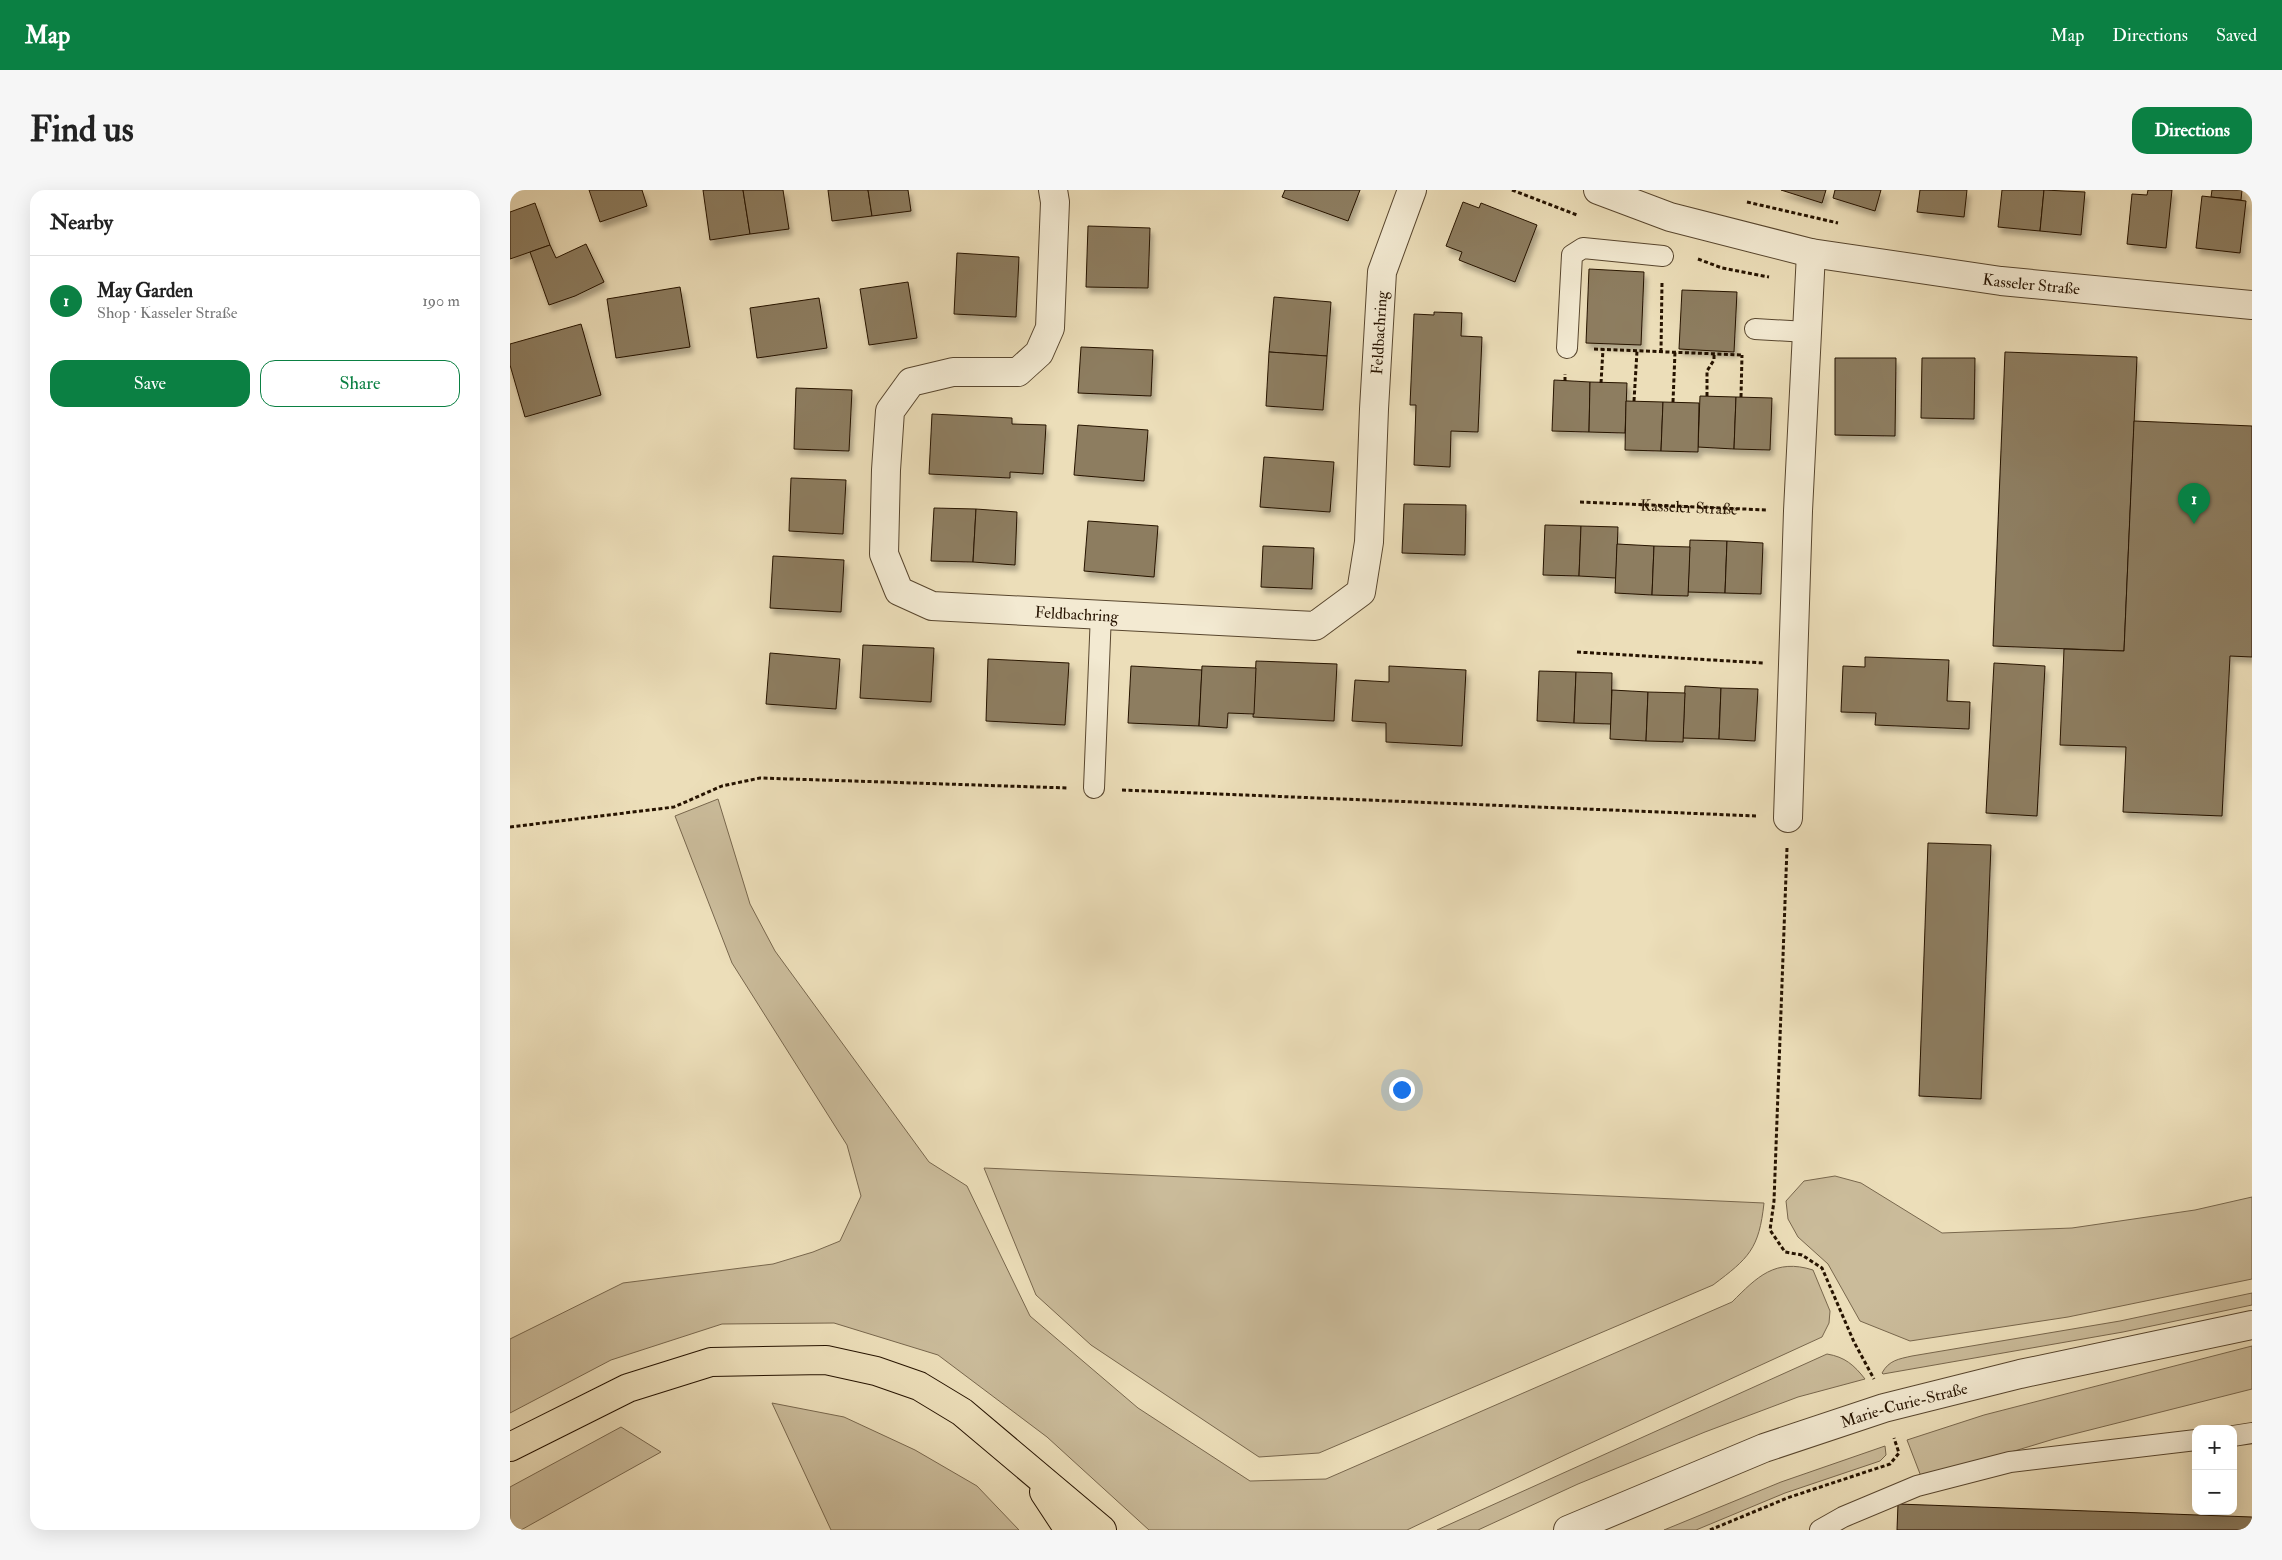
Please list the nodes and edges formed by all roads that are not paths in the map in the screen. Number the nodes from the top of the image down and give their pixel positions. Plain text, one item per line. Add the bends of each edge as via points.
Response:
1 (1053, 190) edge
2 (1412, 190) edge
3 (1598, 190) edge
4 (1811, 253) junction
5 (1662, 256) dead end
6 (2252, 306) edge
7 (1755, 329) dead end
8 (1807, 332) junction
9 (1567, 348) road end
10 (1101, 613) junction
11 (1094, 788) road end
12 (1788, 818) road end
13 (2252, 1326) edge
14 (2252, 1433) edge
15 (2237, 1435) edge
16 (2192, 1440) edge
17 (510, 1447) edge
18 (1026, 1466) junction
19 (1069, 1530) edge
20 (1102, 1530) edge
21 (1568, 1530) edge
22 (1820, 1530) edge

1 - 10 street, Feldbachring via 1050,328 1039,353 1018,372 953,372 911,382 890,411 884,554 898,591 932,606
2 - 10 street, Feldbachring via 1382,272 1369,542 1361,592 1315,626
3 - 4 street, Kasseler Straße via 1670,217
4 - 6 street, Kasseler Straße via 2001,281
4 - 8 street
5 - 9 lane via 1583,248 1572,255
7 - 8 lane
8 - 12 street
10 - 11 lane
13 - 21 street, Marie-Curie-Straße via 2020,1374 1884,1408 1764,1448
14 - 15 lane
16 - 22 lane via 2010,1462 1917,1486
17 - 18 highway via 628,1388 711,1362 826,1360 876,1371 919,1386 962,1412
18 - 19 highway
18 - 20 highway

